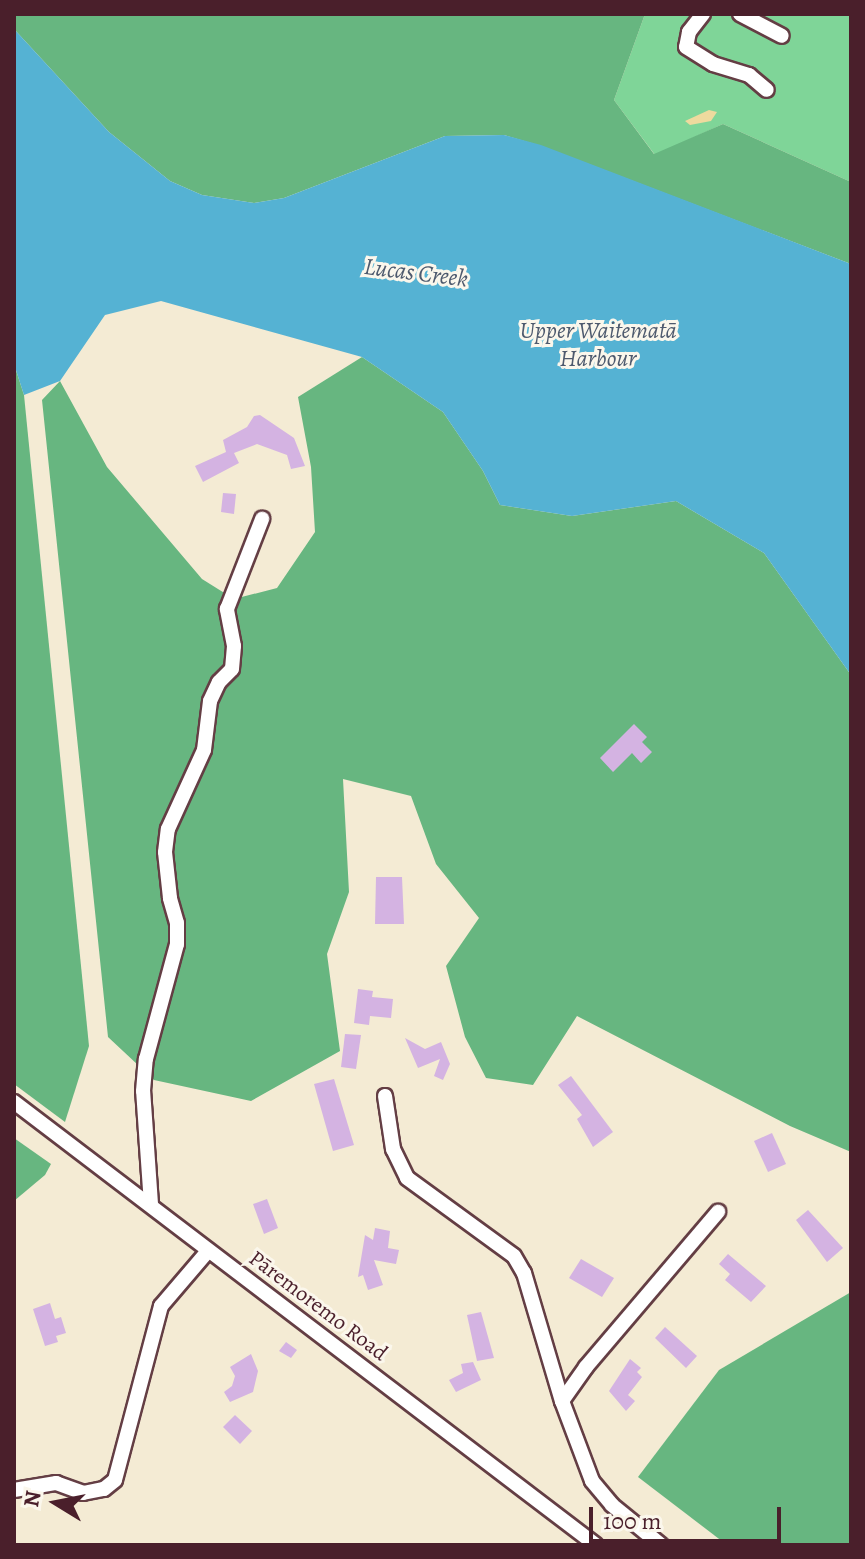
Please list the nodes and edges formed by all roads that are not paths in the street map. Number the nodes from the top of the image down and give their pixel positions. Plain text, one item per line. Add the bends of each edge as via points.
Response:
1 (703, 14) edge
2 (740, 14) edge
3 (782, 36) dead end
4 (767, 90) dead end
5 (262, 519) dead end
6 (385, 1096) dead end
7 (14, 1102) edge
8 (151, 1204) junction
9 (718, 1212) dead end
10 (208, 1251) junction
11 (562, 1401) junction
12 (14, 1490) edge
13 (596, 1545) edge
14 (661, 1545) edge

1 - 4 street via 689,32 686,47 713,64 749,75
2 - 3 street
5 - 8 street via 227,609 232,669 210,701 204,750 168,829 165,852 177,944 146,1059 143,1091
6 - 11 street via 393,1149 407,1178 498,1242 519,1264
7 - 8 street, Pāremoremo Road
8 - 10 street, Pāremoremo Road
9 - 11 street
10 - 12 street via 161,1306 115,1480 104,1489 83,1493 56,1483
10 - 13 street, Pāremoremo Road
11 - 14 street via 592,1481

